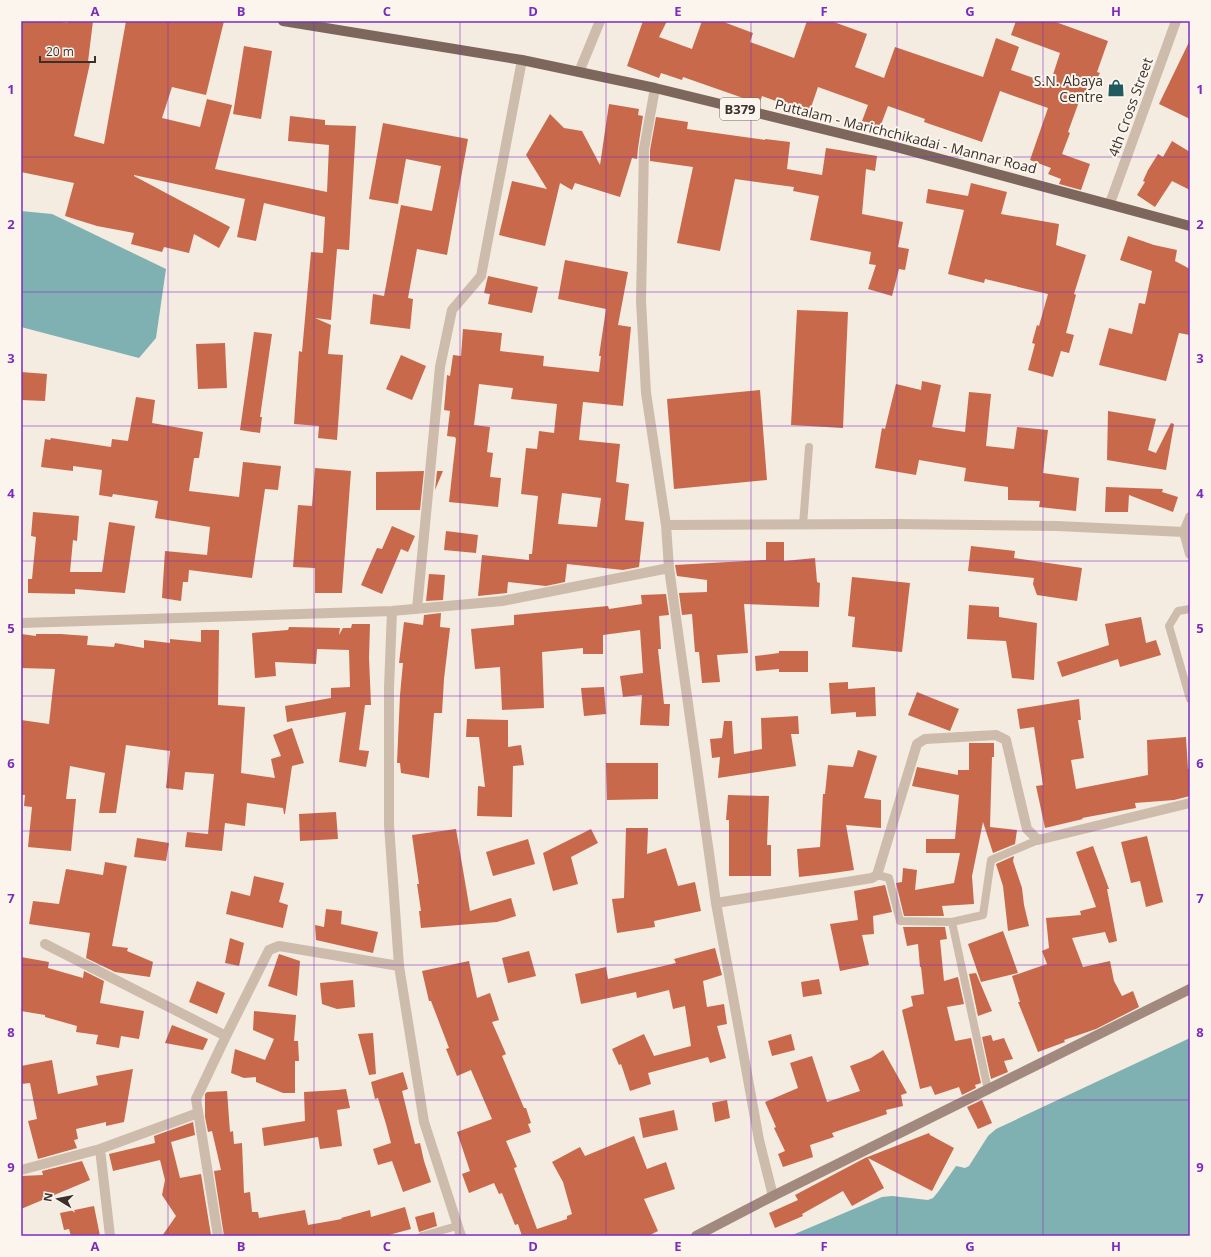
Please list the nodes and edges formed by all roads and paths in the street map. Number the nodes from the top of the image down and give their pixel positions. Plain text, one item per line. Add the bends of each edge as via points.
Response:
1 (283, 21) edge
2 (600, 21) edge
3 (1176, 21) edge
4 (330, 25) edge
5 (522, 60) junction
6 (579, 72) junction
7 (655, 88) junction
8 (1110, 203) junction
9 (1190, 226) edge
10 (809, 448) dead end
11 (1190, 517) edge
12 (666, 525) junction
13 (803, 525) junction
14 (1184, 532) junction
15 (1190, 554) edge
16 (669, 568) junction
17 (1190, 608) edge
18 (417, 609) junction
19 (392, 611) junction
20 (21, 623) edge
21 (1190, 699) edge
22 (1190, 803) edge
23 (1038, 840) junction
24 (877, 875) junction
25 (716, 903) junction
26 (952, 922) junction
27 (45, 944) dead end
28 (399, 966) junction
29 (1190, 989) edge
30 (226, 1036) junction
31 (988, 1090) junction
32 (198, 1113) junction
33 (100, 1149) junction
34 (21, 1170) edge
35 (773, 1196) junction
36 (457, 1226) junction
37 (110, 1236) edge
38 (218, 1236) edge
39 (422, 1236) edge
40 (461, 1236) edge
41 (696, 1236) edge

1 - 4 main road, Puttalam - Marichchikadai - Mannar Road / B379
2 - 6 street
3 - 8 street, 4th Cross Street
4 - 5 main road, Puttalam - Marichchikadai - Mannar Road / B379
5 - 6 main road, Puttalam - Marichchikadai - Mannar Road / B379
5 - 18 street via 481,276 452,310 440,367
6 - 7 main road, Puttalam - Marichchikadai - Mannar Road / B379
7 - 8 main road, Puttalam - Marichchikadai - Mannar Road / B379
7 - 12 street via 644,149 641,302 646,393
8 - 9 main road, Puttalam - Marichchikadai - Mannar Road / B379
10 - 13 lane
11 - 14 street
12 - 13 street
12 - 16 street
13 - 14 street via 1057,526
14 - 15 street
16 - 18 street via 502,601
16 - 25 street
17 - 21 lane via 1178,611 1169,626
18 - 19 street
19 - 20 street
19 - 28 street via 389,826
22 - 23 street
23 - 24 street via 1027,829 1006,740 996,735 925,739 917,744
23 - 26 lane via 991,860 983,914
24 - 25 street via 872,878
24 - 26 lane via 890,878 900,921
25 - 35 street via 758,1140
26 - 31 lane
27 - 30 street
28 - 30 street via 278,946 269,950
28 - 36 street via 424,1122
29 - 31 street
30 - 32 street via 196,1099
31 - 35 street
32 - 33 street
32 - 38 street
33 - 34 street
33 - 37 street
35 - 41 street
36 - 39 lane
36 - 40 street

